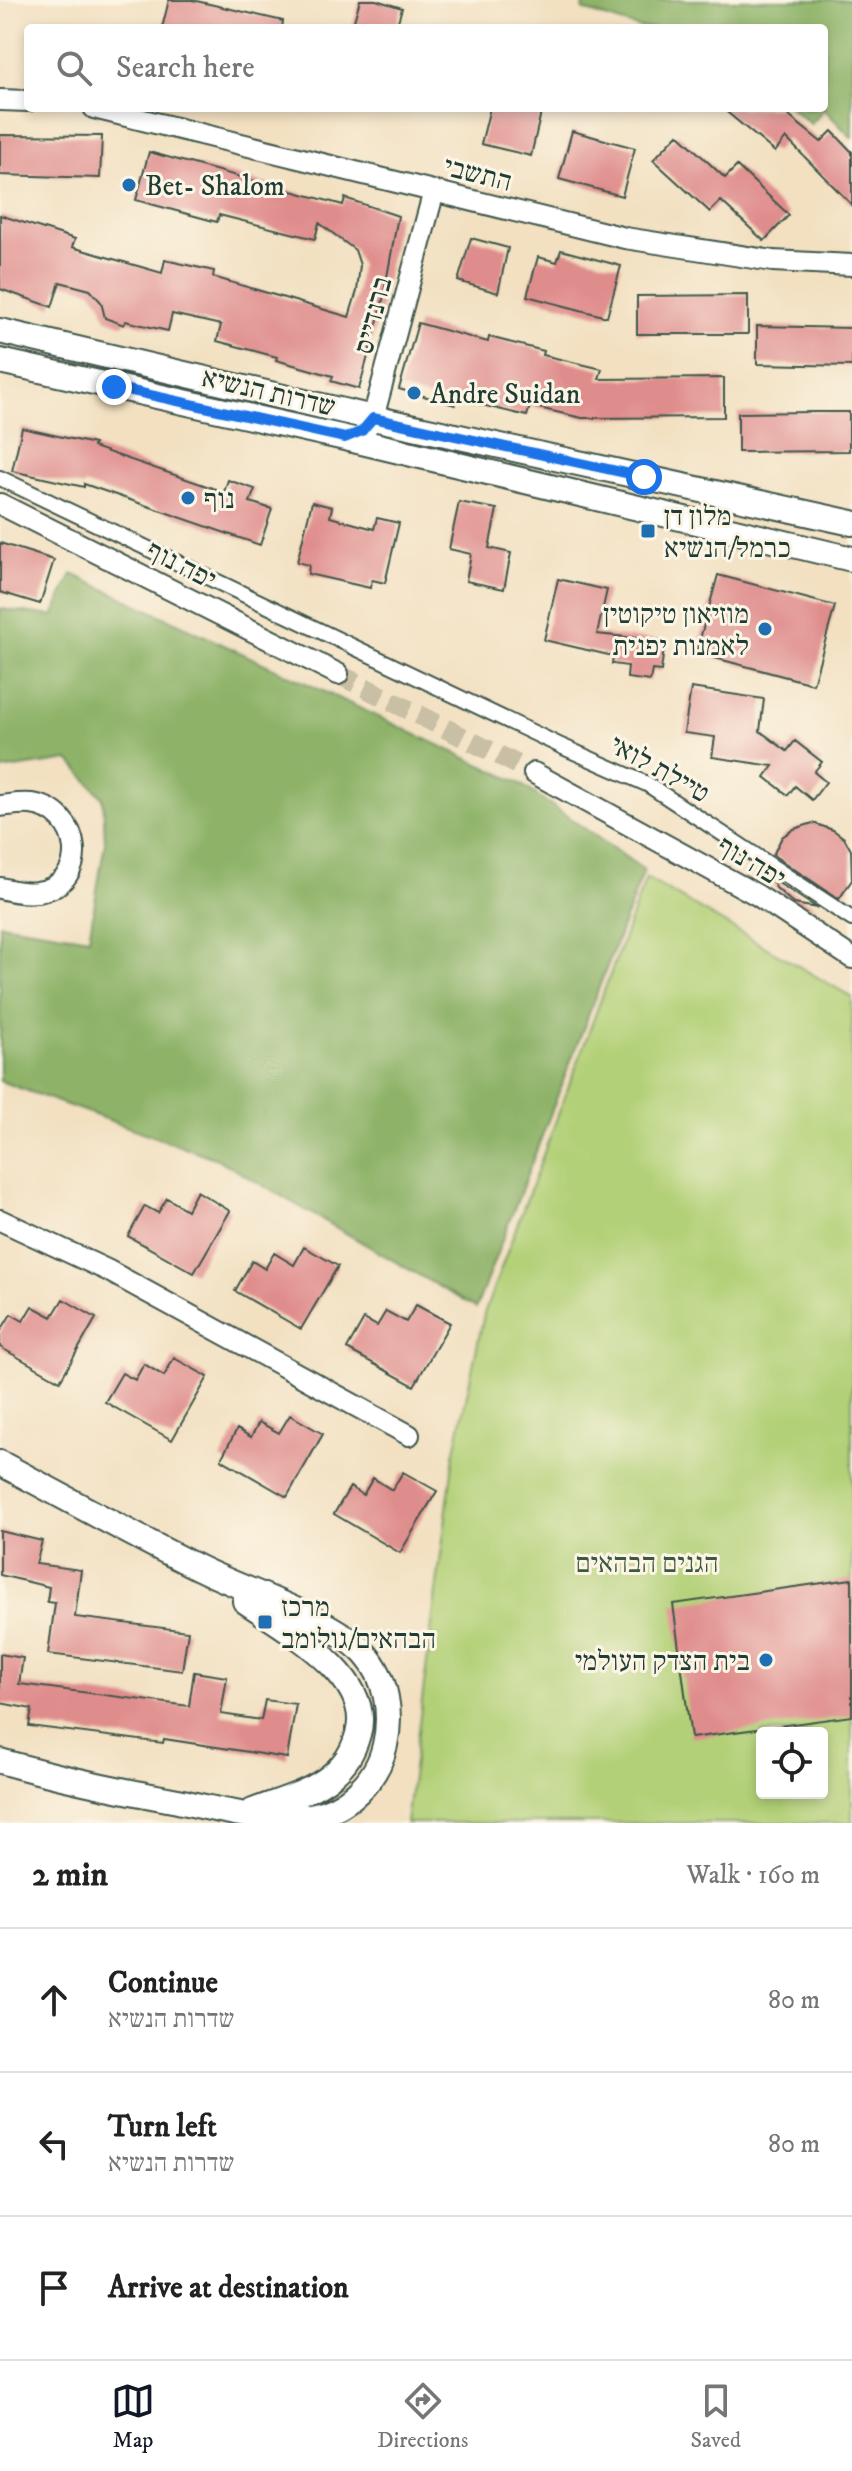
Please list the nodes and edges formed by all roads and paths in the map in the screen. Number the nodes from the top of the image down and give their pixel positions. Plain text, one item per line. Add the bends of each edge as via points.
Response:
1 (0, 100) edge
2 (24, 101) edge
3 (110, 112) edge
4 (434, 191) junction
5 (852, 265) edge
6 (0, 331) edge
7 (0, 361) edge
8 (373, 418) junction
9 (345, 438) junction
10 (0, 478) edge
11 (0, 504) edge
12 (852, 523) edge
13 (852, 559) edge
14 (338, 674) tunnel mouth
15 (534, 773) tunnel mouth
16 (0, 806) edge
17 (0, 888) edge
18 (852, 919) edge
19 (852, 958) edge
20 (0, 1220) edge
21 (409, 1435) dead end
22 (0, 1463) edge
23 (0, 1761) edge

1 - 2 street
3 - 4 street, התשבי
4 - 5 street, התשבי via 625,238 773,261
4 - 8 street, ברנדייס
6 - 8 street, שדרות הנשיא
7 - 9 street, שדרות הנשיא
8 - 9 street via 362,431
8 - 12 street, שדרות הנשיא
9 - 13 street, שדרות הנשיא
10 - 18 street, טיילת לואי via 647,784
11 - 14 street, יפה נוף
15 - 19 street, יפה נוף via 757,895
16 - 17 street via 33,804 51,812 66,825 76,848 71,871 55,886 38,892
20 - 21 street via 107,1270
22 - 23 street via 199,1569 319,1653 348,1683 361,1723 352,1755 331,1776 244,1815

